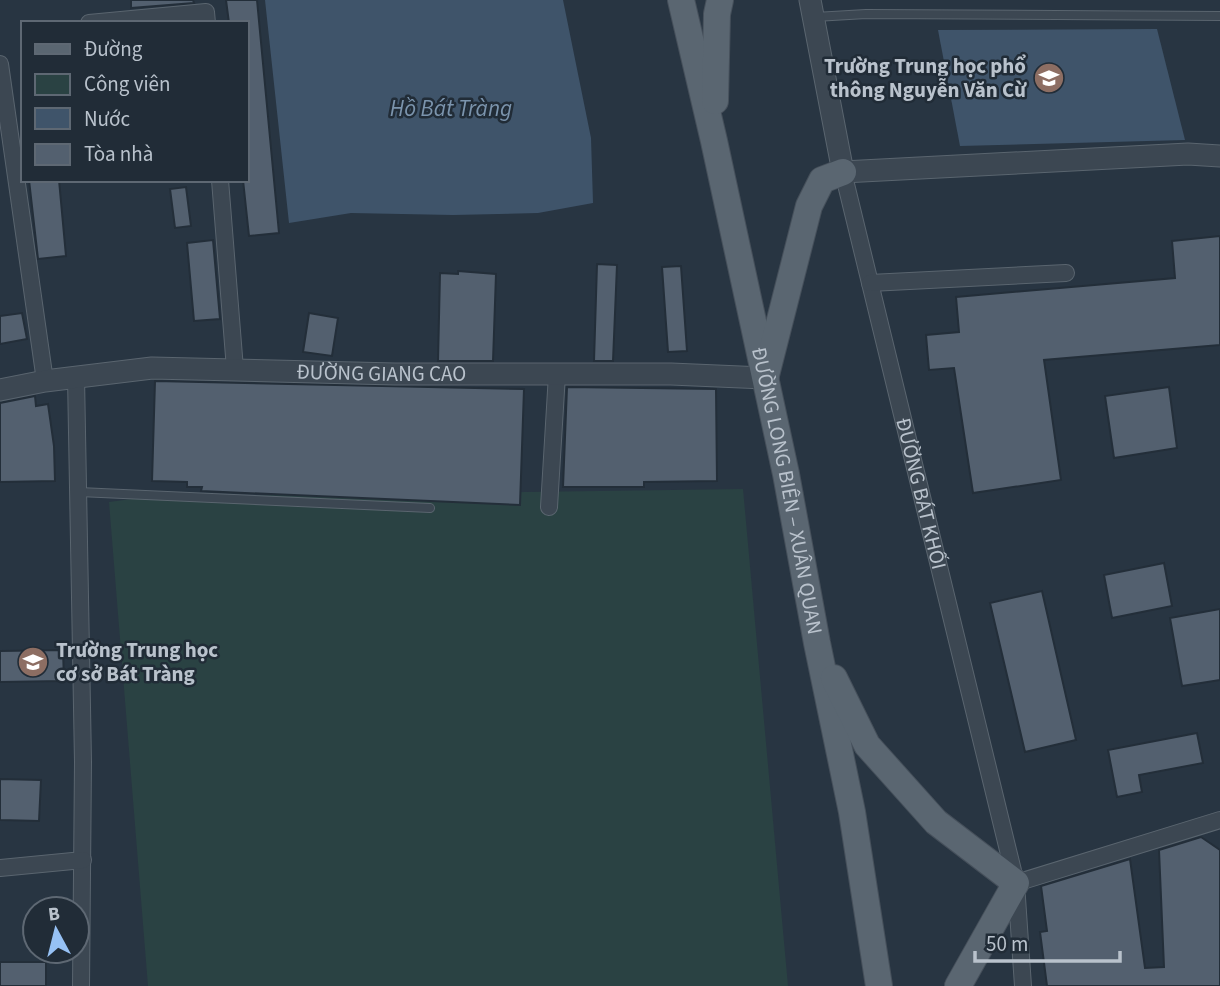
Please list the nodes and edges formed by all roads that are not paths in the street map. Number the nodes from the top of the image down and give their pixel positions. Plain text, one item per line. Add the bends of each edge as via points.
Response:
1 (681, 0) edge
2 (720, 0) edge
3 (812, 9) edge
4 (1220, 16) edge
5 (110, 21) edge
6 (207, 21) edge
7 (0, 64) edge
8 (21, 95) edge
9 (3, 97) edge
10 (715, 141) junction
11 (1220, 156) edge
12 (843, 172) junction
13 (220, 182) edge
14 (1066, 273) dead end
15 (870, 283) junction
16 (234, 369) junction
17 (557, 374) junction
18 (76, 377) junction
19 (765, 378) junction
20 (45, 381) junction
21 (0, 390) edge
22 (79, 492) junction
23 (549, 507) dead end
24 (430, 508) dead end
25 (817, 643) junction
26 (1220, 820) edge
27 (83, 860) junction
28 (0, 868) edge
29 (1016, 883) junction
30 (81, 986) edge
31 (879, 986) edge
32 (958, 986) edge
33 (1023, 986) edge

1 - 10 main road, ĐƯỜNG LONG BIÊN – XUÂN QUAN
2 - 10 main road
3 - 4 lane via 866,14
3 - 12 street, ĐƯỜNG BÁT KHỐI
5 - 6 street via 206,12
7 - 9 street
8 - 9 street
9 - 20 street
10 - 19 main road, ĐƯỜNG LONG BIÊN – XUÂN QUAN
11 - 12 street
12 - 15 street, ĐƯỜNG BÁT KHỐI
12 - 19 main road via 822,180 809,206
13 - 16 street
14 - 15 street
15 - 29 street, ĐƯỜNG BÁT KHỐI
16 - 17 street, ĐƯỜNG GIANG CAO
16 - 18 street, ĐƯỜNG GIANG CAO via 152,368
17 - 19 street, ĐƯỜNG GIANG CAO
17 - 23 street
18 - 20 street, ĐƯỜNG GIANG CAO
18 - 22 street
19 - 25 main road, ĐƯỜNG LONG BIÊN – XUÂN QUAN
20 - 21 street, ĐƯỜNG GIANG CAO
22 - 24 lane
22 - 27 street
25 - 29 main road via 867,745 936,822
25 - 31 main road, ĐƯỜNG LONG BIÊN – XUÂN QUAN via 852,812
26 - 29 street
27 - 28 street
27 - 30 street
29 - 32 main road
29 - 33 street, ĐƯỜNG BÁT KHỐI

